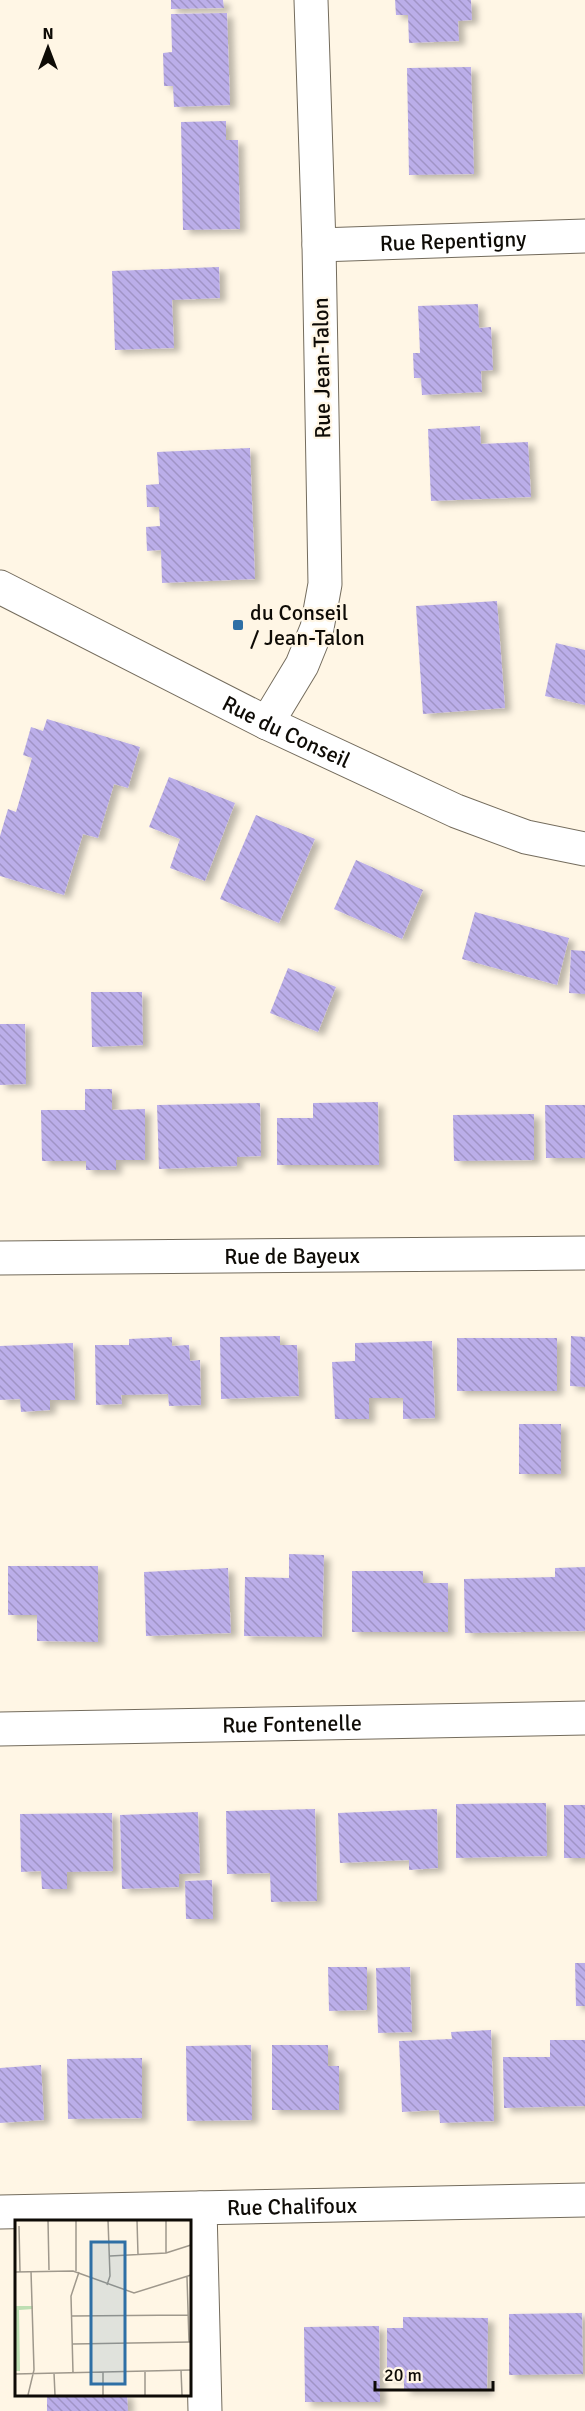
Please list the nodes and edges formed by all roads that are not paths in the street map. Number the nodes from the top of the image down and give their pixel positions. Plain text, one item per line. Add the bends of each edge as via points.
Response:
1 (311, 0) edge
2 (585, 236) edge
3 (319, 245) junction
4 (0, 587) edge
5 (267, 723) junction
6 (585, 849) edge
7 (585, 1253) edge
8 (0, 1258) edge
9 (585, 1718) edge
10 (0, 1729) edge
11 (585, 2200) edge
12 (200, 2208) junction
13 (0, 2212) edge
14 (205, 2411) edge

1 - 3 street, Rue Jean-Talon
2 - 3 street, Rue Repentigny
3 - 5 street, Rue Jean-Talon via 325,584 317,628 306,656
4 - 5 street, Rue du Conseil
5 - 6 street, Rue du Conseil via 456,811 526,837
7 - 8 street, Rue de Bayeux
9 - 10 street, Rue Fontenelle
11 - 12 street, Rue Chalifoux
12 - 13 street, Rue Chalifoux
12 - 14 street

